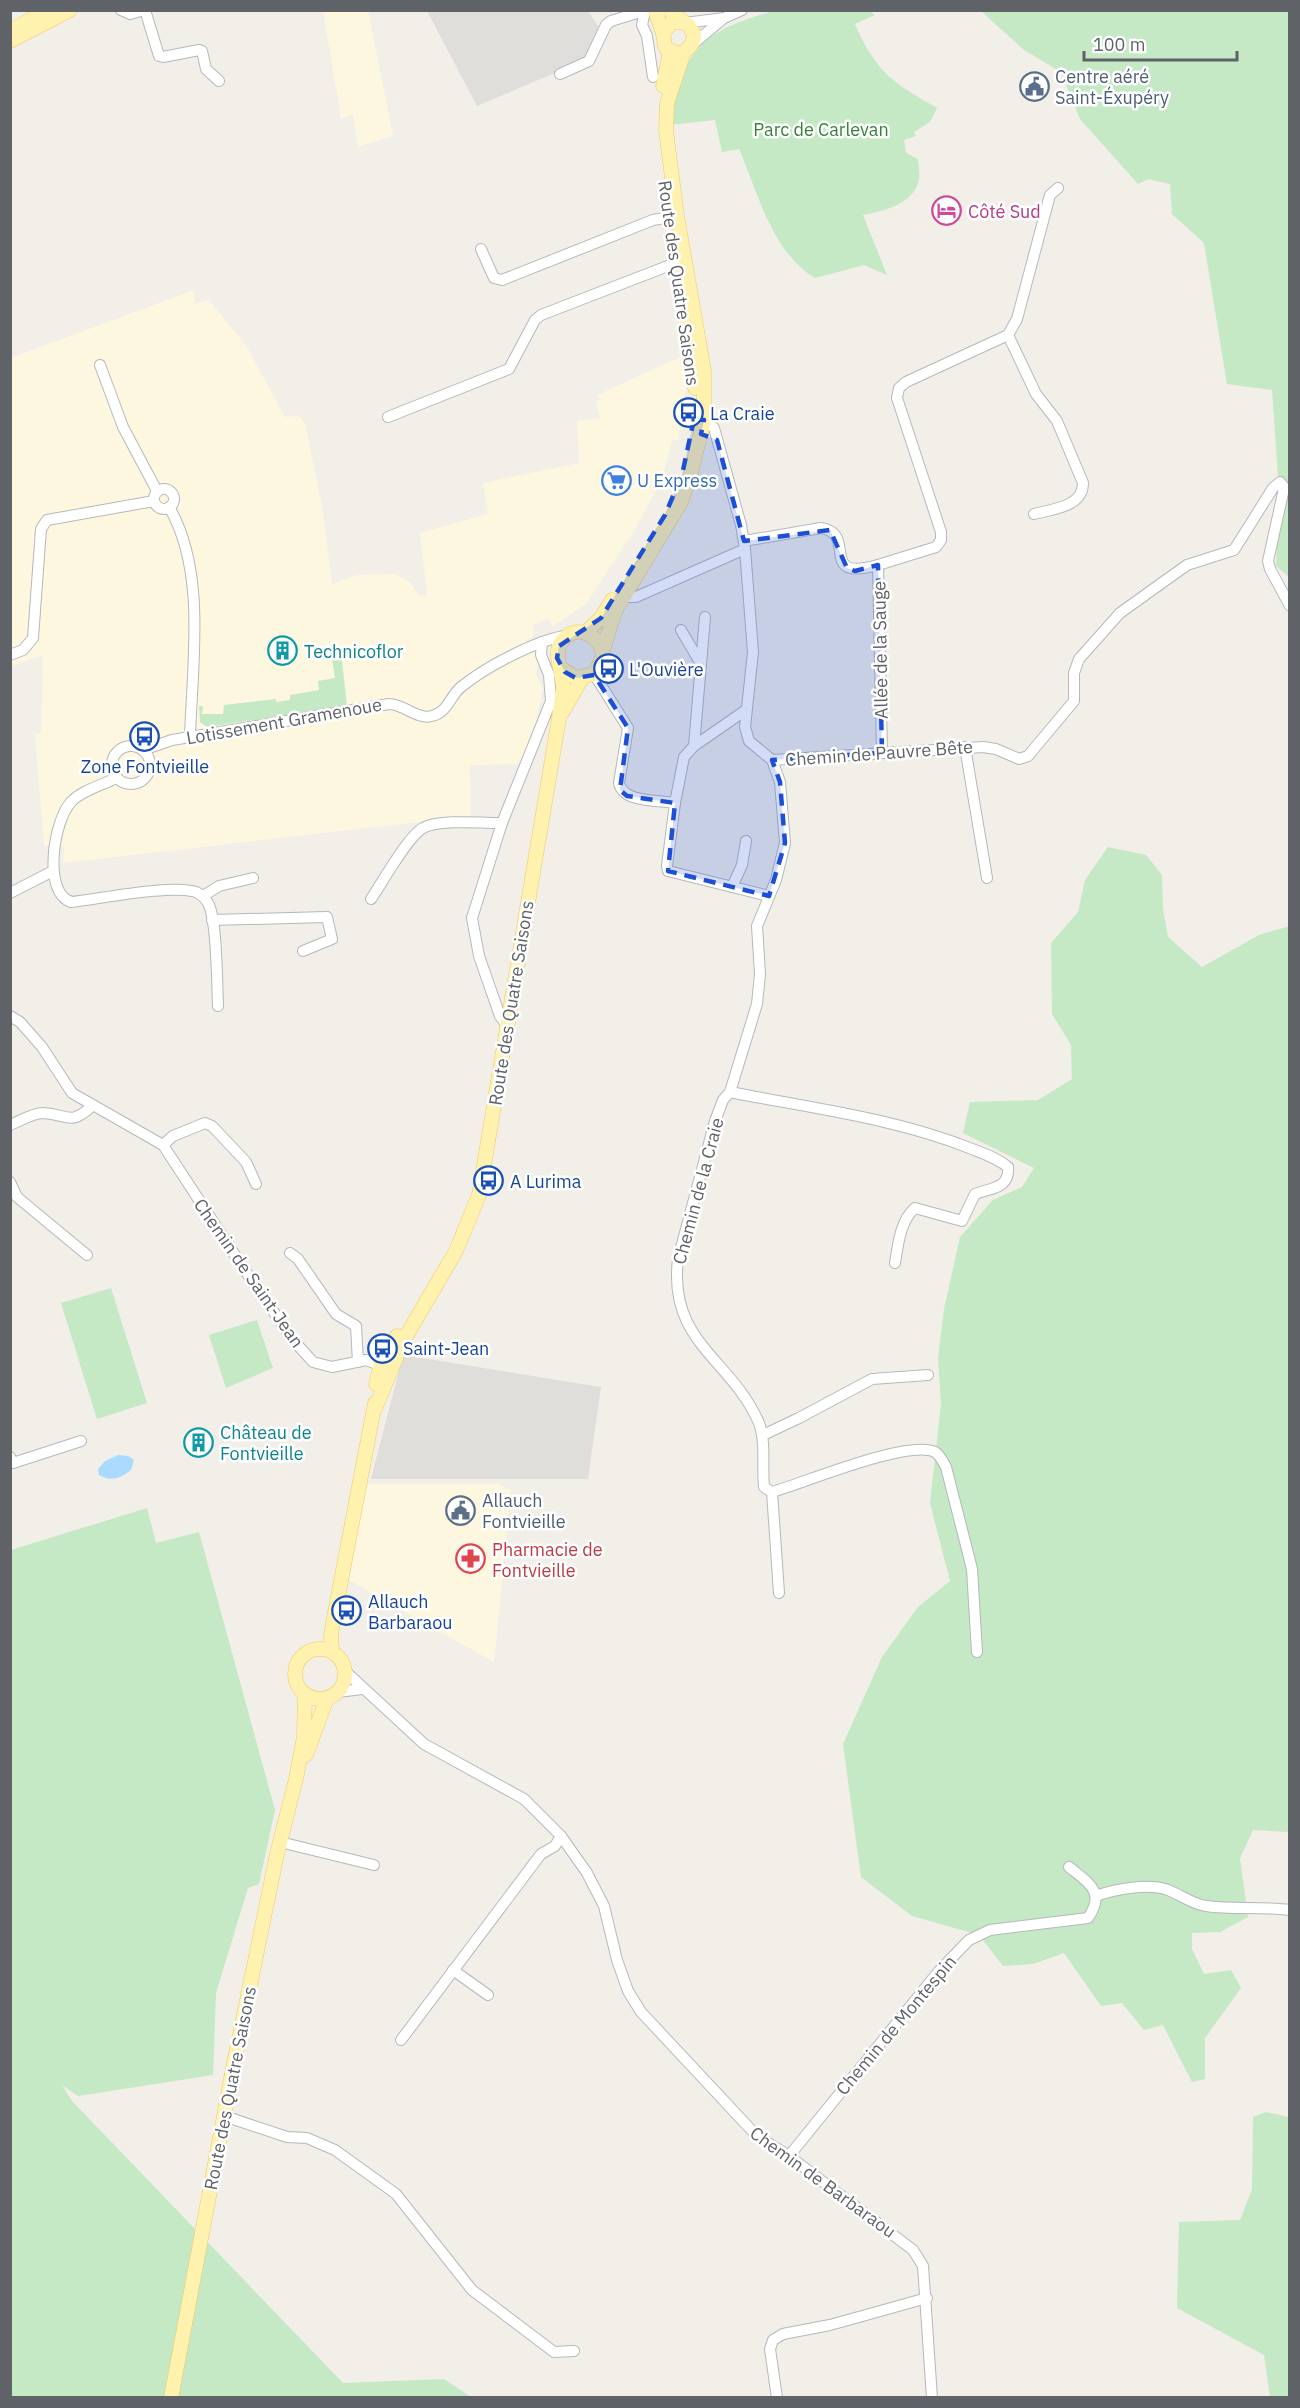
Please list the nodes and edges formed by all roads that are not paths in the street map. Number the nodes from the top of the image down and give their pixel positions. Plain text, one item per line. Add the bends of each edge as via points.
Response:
1 (48, 10) edge
2 (70, 10) edge
3 (121, 10) edge
4 (145, 10) edge
5 (655, 10) edge
6 (669, 10) edge
7 (742, 10) edge
8 (646, 11) edge
9 (723, 18) junction
10 (683, 22) junction
11 (10, 31) edge
12 (663, 33) junction
13 (10, 42) edge
14 (688, 48) junction
15 (668, 49) junction
16 (560, 74) dead end
17 (653, 77) dead end
18 (219, 81) dead end
19 (1058, 188) dead end
20 (673, 216) junction
21 (481, 249) dead end
22 (682, 260) junction
23 (1008, 335) junction
24 (99, 365) dead end
25 (388, 417) dead end
26 (699, 420) junction
27 (700, 437) junction
28 (717, 440) junction
29 (155, 496) junction
30 (170, 507) junction
31 (1034, 514) dead end
32 (744, 545) junction
33 (878, 565) junction
34 (625, 595) junction
35 (1290, 606) edge
36 (705, 617) dead end
37 (681, 630) dead end
38 (585, 633) junction
39 (570, 634) junction
40 (542, 642) junction
41 (603, 650) junction
42 (557, 653) junction
43 (10, 655) edge
44 (701, 664) junction
45 (561, 668) junction
46 (588, 676) junction
47 (746, 710) junction
48 (559, 718) junction
49 (190, 737) junction
50 (694, 746) junction
51 (965, 747) junction
52 (143, 750) junction
53 (882, 753) junction
54 (772, 760) junction
55 (116, 778) junction
56 (675, 803) junction
57 (502, 823) junction
58 (746, 841) dead end
59 (53, 871) junction
60 (253, 878) dead end
61 (987, 878) dead end
62 (732, 887) junction
63 (10, 893) edge
64 (202, 896) junction
65 (769, 896) junction
66 (371, 899) dead end
67 (212, 920) junction
68 (303, 951) dead end
69 (218, 1006) dead end
70 (10, 1016) edge
71 (508, 1027) junction
72 (730, 1092) junction
73 (92, 1106) junction
74 (10, 1125) edge
75 (163, 1145) junction
76 (10, 1182) edge
77 (256, 1184) dead end
78 (290, 1253) dead end
79 (87, 1255) dead end
80 (895, 1263) dead end
81 (357, 1362) junction
82 (384, 1371) junction
83 (928, 1375) dead end
84 (763, 1435) junction
85 (81, 1441) dead end
86 (10, 1457) edge
87 (772, 1492) junction
88 (779, 1593) dead end
89 (336, 1607) junction
90 (310, 1650) junction
91 (332, 1652) junction
92 (977, 1652) dead end
93 (345, 1671) junction
94 (362, 1689) junction
95 (305, 1695) junction
96 (333, 1695) junction
97 (296, 1779) junction
98 (561, 1836) junction
99 (280, 1842) junction
100 (374, 1865) dead end
101 (1069, 1867) dead end
102 (1096, 1896) junction
103 (1290, 1910) edge
104 (453, 1970) junction
105 (489, 1995) dead end
106 (401, 2040) dead end
107 (224, 2116) junction
108 (789, 2156) junction
109 (927, 2298) junction
110 (574, 2351) dead end
111 (171, 2397) edge
112 (777, 2397) edge
113 (932, 2397) edge

1 - 11 main road
2 - 13 main road
3 - 4 street via 130,14
4 - 18 street via 159,56 202,51 206,69
5 - 12 main road
6 - 10 main road
7 - 9 street
8 - 16 street via 611,21 589,61
8 - 17 street via 642,25
9 - 10 street
9 - 14 street
10 - 12 main road via 668,25
10 - 14 main road via 692,30
12 - 15 main road
14 - 15 main road via 676,53
14 - 20 main road, Route des Quatre Saisons via 672,83 666,117
15 - 20 main road, Route des Quatre Saisons via 657,118
19 - 23 street via 1050,195 1017,319
20 - 21 street via 653,220 502,280 494,278
20 - 22 main road, Route des Quatre Saisons
22 - 25 street via 541,315 509,369
22 - 26 main road, Route des Quatre Saisons via 704,370
23 - 31 street via 1036,394 1057,421 1083,483 1083,492 1075,502
23 - 33 street via 900,388 897,398 941,540 936,547
24 - 29 street
26 - 27 main road, Route des Quatre Saisons
26 - 28 street via 714,428
26 - 38 main road, Route des Quatre Saisons via 665,515 601,618
27 - 28 street
27 - 34 main road, Route des Quatre Saisons via 681,502
28 - 32 street
29 - 30 street via 162,509
29 - 30 street via 164,488 172,492 174,500
29 - 43 street via 47,520 40,529 33,638 23,650
30 - 49 street via 189,558 193,596
32 - 33 street, Allée de la Sauge via 820,528 837,536 841,562 847,568 855,572
32 - 34 street, Allée de la Sauge via 636,597
32 - 47 street via 753,652
33 - 53 street, Allée de la Sauge
34 - 41 main road, Route des Quatre Saisons via 610,623
35 - 51 street, Chemin de Pauvre Bête via 1268,561 1284,487 1280,482 1234,550 1187,566 1120,613 1078,659 1074,701 1031,754 1019,759 996,749
36 - 44 street
37 - 44 street
38 - 39 main road
38 - 41 main road via 596,639
39 - 40 street, Lotissement Gramenoue
39 - 42 main road
40 - 42 street
40 - 49 street, Lotissement Gramenoue via 463,686 441,712 432,716 424,717 401,705 389,704
40 - 57 street via 550,701
41 - 46 main road, Route des Quatre Saisons via 602,663
42 - 45 main road, Route des Quatre Saisons
44 - 50 street
45 - 46 main road via 570,676
45 - 48 main road, Route des Quatre Saisons
46 - 48 main road, Route des Quatre Saisons
46 - 56 street via 628,728 620,790 627,796
47 - 50 street
47 - 54 street via 749,741
48 - 71 main road, Route des Quatre Saisons
49 - 52 street, Lotissement Gramenoue
50 - 56 street via 682,762
51 - 53 street, Chemin de Pauvre Bête
51 - 61 street
52 - 55 street, Lotissement Gramenoue via 127,746 116,752 111,768
52 - 55 street via 150,767 145,779 127,784
53 - 54 street, Chemin de Pauvre Bête
54 - 65 street, Chemin de la Craie via 780,782 785,843
55 - 59 street via 79,796 66,808 57,836
56 - 62 street via 668,871
57 - 66 street via 423,828
57 - 71 street via 472,918 479,956 500,1016
58 - 62 street via 742,865
59 - 63 street
59 - 64 street via 61,895 71,902 154,892 195,892
60 - 64 street via 219,886
62 - 65 street
64 - 67 street via 209,904
65 - 72 street, Chemin de la Craie via 756,926 760,975 757,1004
67 - 68 street via 327,917 332,939
67 - 69 street
70 - 73 street via 42,1047 72,1093
71 - 82 main road, Route des Quatre Saisons via 479,1195 456,1251
72 - 80 street via 911,1128 951,1140 1008,1167 1009,1175 998,1188 975,1194 962,1221 915,1208 910,1212
72 - 84 street, Chemin de la Craie via 715,1121 675,1280 682,1316 691,1332 744,1398
73 - 74 street via 78,1118 40,1113
73 - 75 street
75 - 77 street via 173,1136 205,1123 246,1162
75 - 81 street, Chemin de Saint-Jean via 246,1272 307,1356 313,1362 332,1367
76 - 79 street via 17,1197
78 - 81 street via 336,1314 356,1326
81 - 82 street, Chemin de Saint-Jean via 366,1360
82 - 89 main road, Route des Quatre Saisons
83 - 84 street via 872,1379
84 - 87 street, Chemin de la Craie via 764,1487
85 - 86 street via 13,1463
87 - 88 street
87 - 92 street via 886,1455 929,1450 937,1453 946,1467 972,1569
89 - 90 main road, Route des Quatre Saisons
89 - 91 main road, Route des Quatre Saisons
90 - 91 main road
90 - 95 main road, Route des Quatre Saisons via 295,1668 296,1683
91 - 93 main road via 342,1661
93 - 94 street, Chemin de Barbaraou
93 - 96 main road, Route des Quatre Saisons via 345,1679
94 - 96 street
94 - 98 street, Chemin de Barbaraou via 424,1744 515,1793
95 - 96 main road
95 - 97 main road, Route des Quatre Saisons via 304,1737
96 - 97 main road, Route des Quatre Saisons
97 - 99 main road, Route des Quatre Saisons
98 - 104 street via 555,1846 541,1854
98 - 108 street, Chemin de Barbaraou via 604,1906 617,1960 641,2012 746,2126
99 - 100 street
99 - 107 main road, Route des Quatre Saisons
101 - 102 street via 1092,1886
102 - 103 street via 1154,1887 1203,1906
102 - 108 street, Chemin de Montespin via 1095,1908 1088,1918 990,1930 969,1940 939,1971
104 - 105 street
104 - 106 street
107 - 110 street via 287,2137 307,2138 335,2150 396,2194 472,2290 554,2352
107 - 111 main road, Route des Quatre Saisons
108 - 109 street, Chemin de Barbaraou via 913,2250 923,2266
109 - 112 street via 783,2334 773,2340
109 - 113 street, Chemin de Barbaraou

